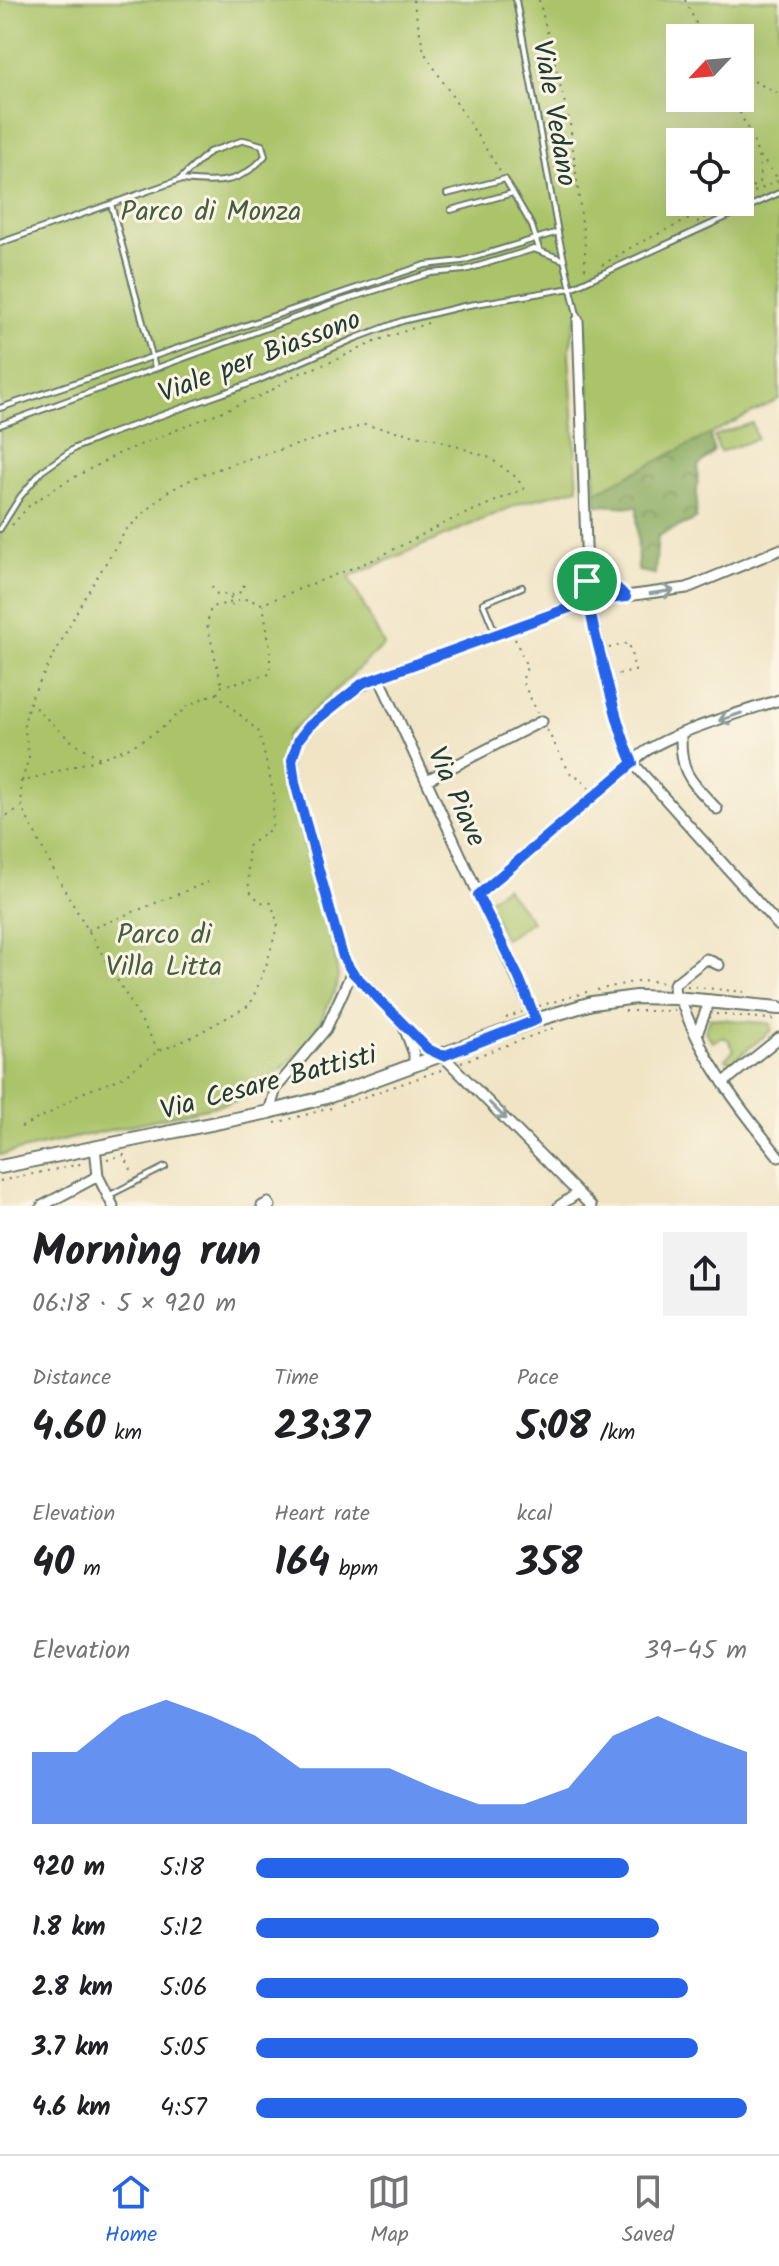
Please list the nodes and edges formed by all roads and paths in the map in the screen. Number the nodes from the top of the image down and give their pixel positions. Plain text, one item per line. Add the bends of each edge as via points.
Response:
1 (413, 0) edge
2 (516, 0) edge
3 (539, 0) edge
4 (685, 0) edge
5 (696, 24) edge
6 (754, 81) edge
7 (779, 94) edge
8 (739, 112) edge
9 (757, 151) junction
10 (505, 179) junction
11 (179, 180) junction
12 (779, 180) edge
13 (754, 186) edge
14 (754, 191) edge
15 (513, 193) junction
16 (779, 193) edge
17 (447, 194) dead end
18 (111, 204) junction
19 (451, 210) dead end
20 (696, 216) edge
21 (558, 232) junction
22 (536, 239) junction
23 (0, 243) edge
24 (540, 250) junction
25 (564, 260) junction
26 (602, 265) dead end
27 (585, 280) dead end
28 (571, 288) junction
29 (435, 319) dead end
30 (578, 320) joint
31 (152, 356) junction
32 (155, 367) junction
33 (0, 408) edge
34 (0, 425) edge
35 (10, 526) dead end
36 (0, 529) edge
37 (779, 550) edge
38 (587, 581) junction
39 (245, 582) dead end
40 (212, 586) dead end
41 (522, 587) dead end
42 (230, 595) junction
43 (626, 597) junction
44 (588, 601) junction
45 (232, 602) junction
46 (262, 604) junction
47 (233, 610) dead end
48 (511, 629) junction
49 (496, 635) junction
50 (599, 650) junction
51 (379, 677) junction
52 (606, 677) junction
53 (222, 686) junction
54 (217, 694) junction
55 (779, 700) edge
56 (29, 702) junction
57 (542, 721) junction
58 (681, 734) junction
59 (100, 758) junction
60 (633, 763) junction
61 (427, 780) junction
62 (21, 782) junction
63 (596, 794) junction
64 (22, 808) junction
65 (717, 809) dead end
66 (0, 820) edge
67 (208, 882) dead end
68 (478, 895) junction
69 (779, 926) edge
70 (88, 930) junction
71 (719, 965) dead end
72 (352, 972) junction
73 (678, 998) junction
74 (710, 1000) junction
75 (779, 1008) edge
76 (618, 1011) dead end
77 (685, 1012) junction
78 (705, 1013) junction
79 (536, 1020) junction
80 (779, 1020) edge
81 (402, 1023) junction
82 (560, 1025) dead end
83 (779, 1038) edge
84 (159, 1051) junction
85 (703, 1053) junction
86 (448, 1061) junction
87 (414, 1066) junction
88 (723, 1083) junction
89 (267, 1118) junction
90 (21, 1127) dead end
91 (96, 1154) junction
92 (779, 1157) edge
93 (0, 1167) edge
94 (165, 1167) dead end
95 (98, 1176) junction
96 (0, 1181) edge
97 (137, 1181) junction
98 (578, 1193) junction
99 (108, 1196) junction
100 (42, 1206) edge
101 (113, 1206) edge
102 (262, 1206) edge
103 (270, 1206) edge
104 (559, 1206) edge
105 (591, 1206) edge

1 - 10 path via 424,52
2 - 21 lane, Viale Vedano
3 - 27 path via 570,124
4 - 5 path
6 - 7 path
8 - 9 path
9 - 12 path
9 - 13 path via 762,170
10 - 15 lane
10 - 17 lane
11 - 11 lane via 209,152 244,140 262,145 265,156 253,170 219,183
11 - 18 lane
12 - 14 path
15 - 19 lane
15 - 22 lane
16 - 28 lane, Viale per Biassono
18 - 23 lane
18 - 31 lane
20 - 26 path
21 - 22 lane
21 - 25 lane, Viale Vedano
22 - 24 lane
22 - 31 lane via 462,261 425,265
24 - 25 lane
24 - 32 lane via 465,270 431,273
25 - 28 lane, Viale Vedano
28 - 30 lane, Viale Vedano
28 - 36 lane, Viale per Biassono via 402,321 75,448 42,471
29 - 35 path via 118,454 30,505
30 - 38 street
31 - 32 lane
31 - 33 lane
32 - 34 lane
43 -> 37 street via 687,588
38 - 43 street via 617,585
38 - 44 street
39 - 42 path via 241,592
40 - 42 path via 217,594
41 - 49 lane via 483,603
42 - 45 path
43 - 44 street
44 - 48 street
44 - 50 street
45 - 46 path
45 - 47 path
45 - 53 path via 211,607 207,624
46 - 53 path via 270,674
46 - 56 path via 375,559 524,489 490,458 436,439 365,425 200,475 167,492 126,530
48 - 49 street
48 - 57 path via 527,667 522,681
49 - 51 street
50 - 52 street
50 - 52 path via 629,643 637,671
51 - 61 street, Via Piave
51 - 72 street via 363,683 309,726 292,760 343,957
52 - 60 street
53 - 54 path
54 - 59 path via 191,702 127,750
54 - 84 path via 259,732 274,795 272,828 247,847 249,890 260,902 271,903 278,924 250,1005
55 -> 58 street
56 - 59 path via 70,740
56 - 62 path via 24,725 29,757
57 - 61 street
57 - 63 path via 570,773
58 - 60 street via 638,755
58 - 65 street via 680,759 687,776
59 - 62 path
60 - 63 street
60 - 69 street
61 - 68 street, Via Piave
62 - 64 path
63 - 68 street
64 - 66 path
64 - 70 path
67 - 70 path
68 - 79 street, Via Piave
70 - 84 path
71 - 73 street via 706,959 687,972 674,984
72 - 81 street
72 - 89 street via 326,1029 276,1088
73 - 74 main road, Via Cesare Battisti
73 - 77 street
73 - 79 main road, Via Cesare Battisti via 592,1003
74 - 75 main road, Via Cesare Battisti
74 - 78 street
76 - 77 path
77 - 85 street
78 - 80 path
78 - 85 street via 697,1034
79 - 86 main road, Via Cesare Battisti
81 - 86 street
81 - 87 street
82 - 86 path
83 - 88 street
84 - 90 path via 119,1079 79,1094
85 - 88 street
86 - 87 main road, Via Cesare Battisti
86 - 89 path via 325,1110
86 -> 98 street
87 - 89 main road, Via Cesare Battisti
88 - 92 street
89 - 91 main road, Via Cesare Battisti
91 - 93 main road, Via Cesare Battisti
91 - 95 street
91 - 96 path
91 - 97 path via 124,1155
94 - 97 lane
95 - 99 street
95 - 100 street
97 - 99 lane
98 - 104 street
98 - 105 street
99 - 101 street
102 - 103 street

